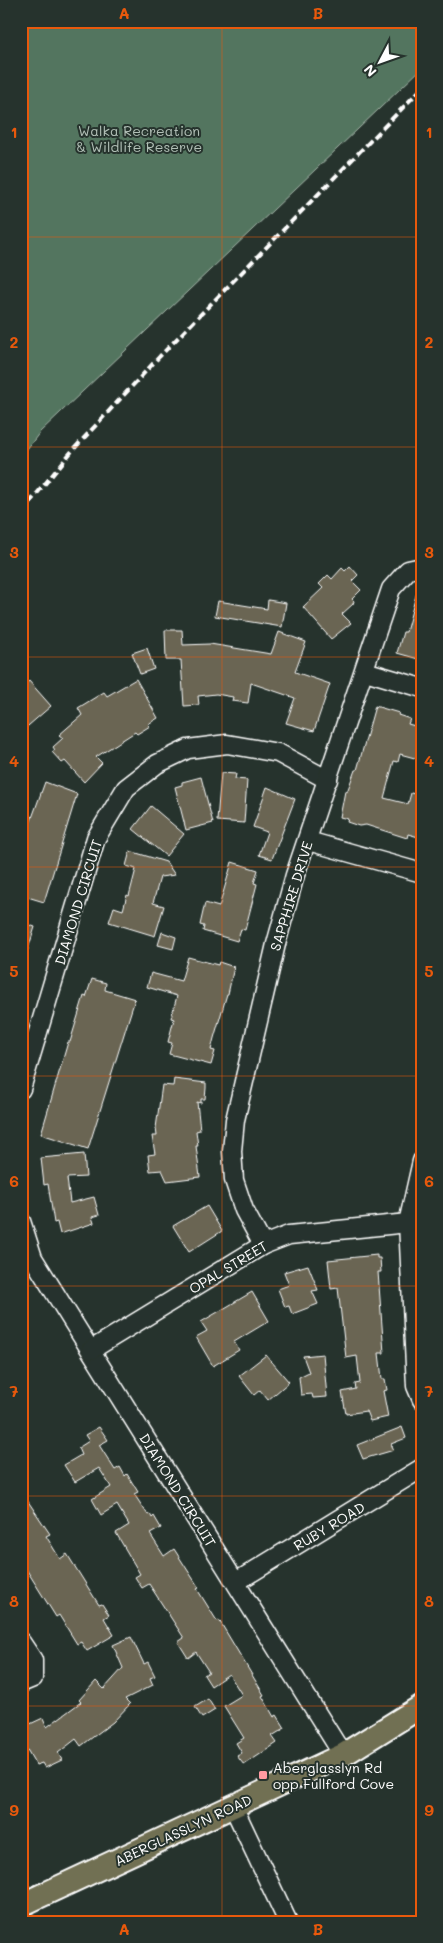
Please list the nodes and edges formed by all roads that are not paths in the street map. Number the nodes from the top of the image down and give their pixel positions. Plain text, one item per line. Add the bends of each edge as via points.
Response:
1 (422, 566) edge
2 (365, 671) junction
3 (422, 688) edge
4 (328, 780) junction
5 (308, 841) junction
6 (422, 873) edge
7 (21, 1089) edge
8 (422, 1162) edge
9 (21, 1221) edge
10 (408, 1223) junction
11 (263, 1245) junction
12 (91, 1350) junction
13 (422, 1400) edge
14 (422, 1468) edge
15 (236, 1582) junction
16 (21, 1642) edge
17 (21, 1684) edge
18 (422, 1706) edge
19 (343, 1755) junction
20 (233, 1806) junction
21 (21, 1905) edge
22 (288, 1922) edge

1 - 2 street, SAPPHIRE DRIVE via 408,570 392,589
2 - 3 street
2 - 4 street, SAPPHIRE DRIVE
4 - 5 street, SAPPHIRE DRIVE
4 - 7 street, DIAMOND CIRCUIT via 278,753 227,744 188,749 157,764 126,788 96,838
5 - 6 street
5 - 11 street, SAPPHIRE DRIVE via 276,944 234,1136 234,1180 244,1210
8 - 10 street
9 - 12 street, DIAMOND CIRCUIT via 33,1258
10 - 11 street, OPAL STREET via 289,1235
10 - 13 street via 416,1386
11 - 12 street, OPAL STREET
12 - 15 street, DIAMOND CIRCUIT
14 - 15 street, RUBY ROAD
15 - 19 street, DIAMOND CIRCUIT
16 - 17 street via 33,1660 33,1669 32,1678
18 - 19 main road, ABERGLASSLYN ROAD
19 - 20 main road, ABERGLASSLYN ROAD
20 - 21 main road, ABERGLASSLYN ROAD
20 - 22 street

